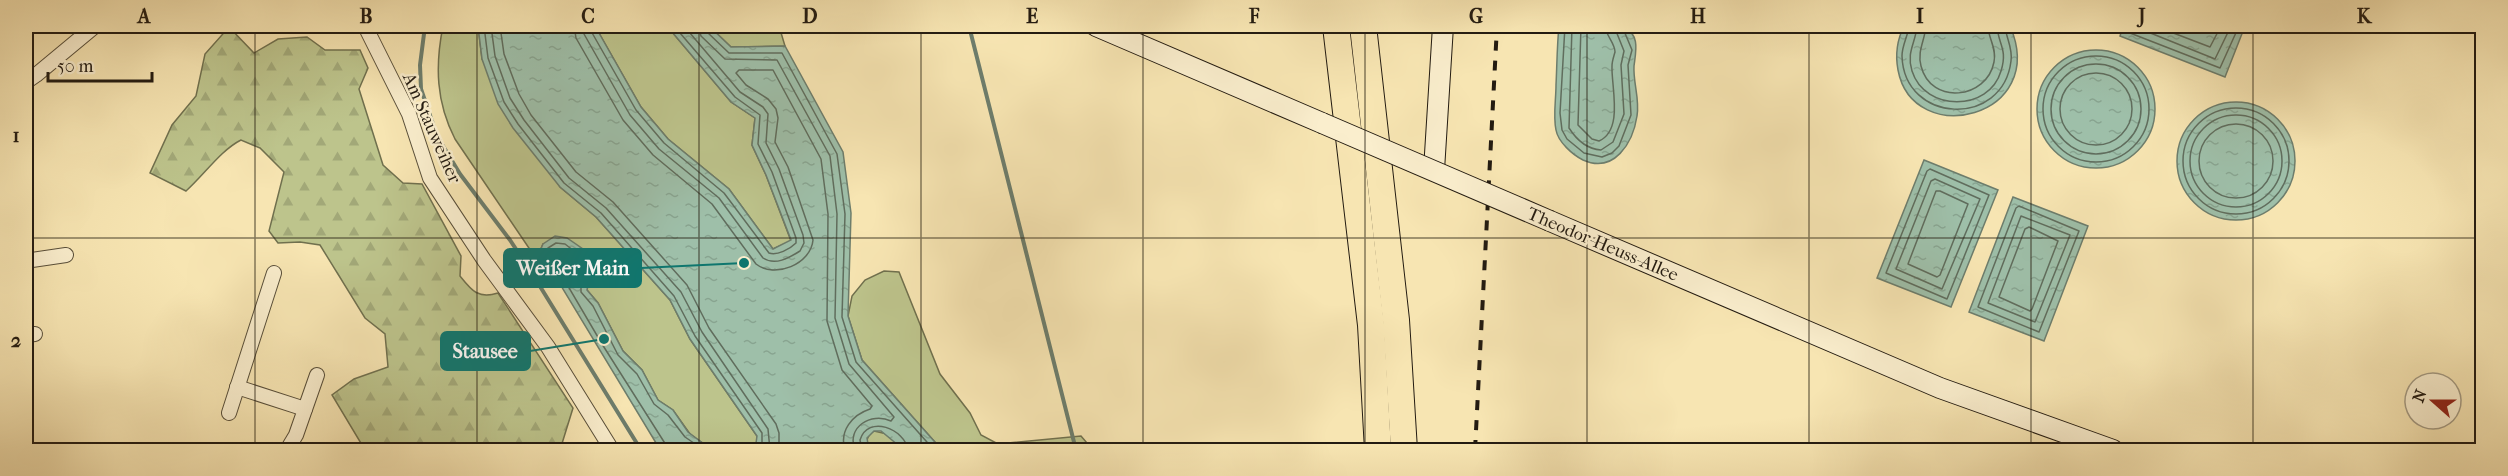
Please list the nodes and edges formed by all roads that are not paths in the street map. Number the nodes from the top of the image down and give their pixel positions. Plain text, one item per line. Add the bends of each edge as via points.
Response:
1 (95, 26) edge
2 (365, 26) edge
3 (1096, 26) edge
4 (1336, 26) edge
5 (1363, 26) edge
6 (1443, 26) edge
7 (26, 82) edge
8 (1434, 170) junction
9 (66, 255) dead end
10 (26, 258) edge
11 (274, 273) dead end
12 (317, 375) dead end
13 (237, 387) junction
14 (305, 409) junction
15 (229, 413) dead end
16 (287, 450) edge
17 (612, 450) edge
18 (1378, 450) edge
19 (1404, 450) edge
20 (2113, 450) edge

1 - 7 street
2 - 17 street, Am Stauweiher via 409,114 430,178 548,347
3 - 8 main road, Theodor-Heuss-Allee, bridge
4 - 18 highway via 1371,335
5 - 19 highway via 1397,332
6 - 8 main road
8 - 20 main road, Theodor-Heuss-Allee, bridge via 1940,388
9 - 10 street
11 - 13 street
12 - 14 street
13 - 14 street
13 - 15 street
14 - 16 street

